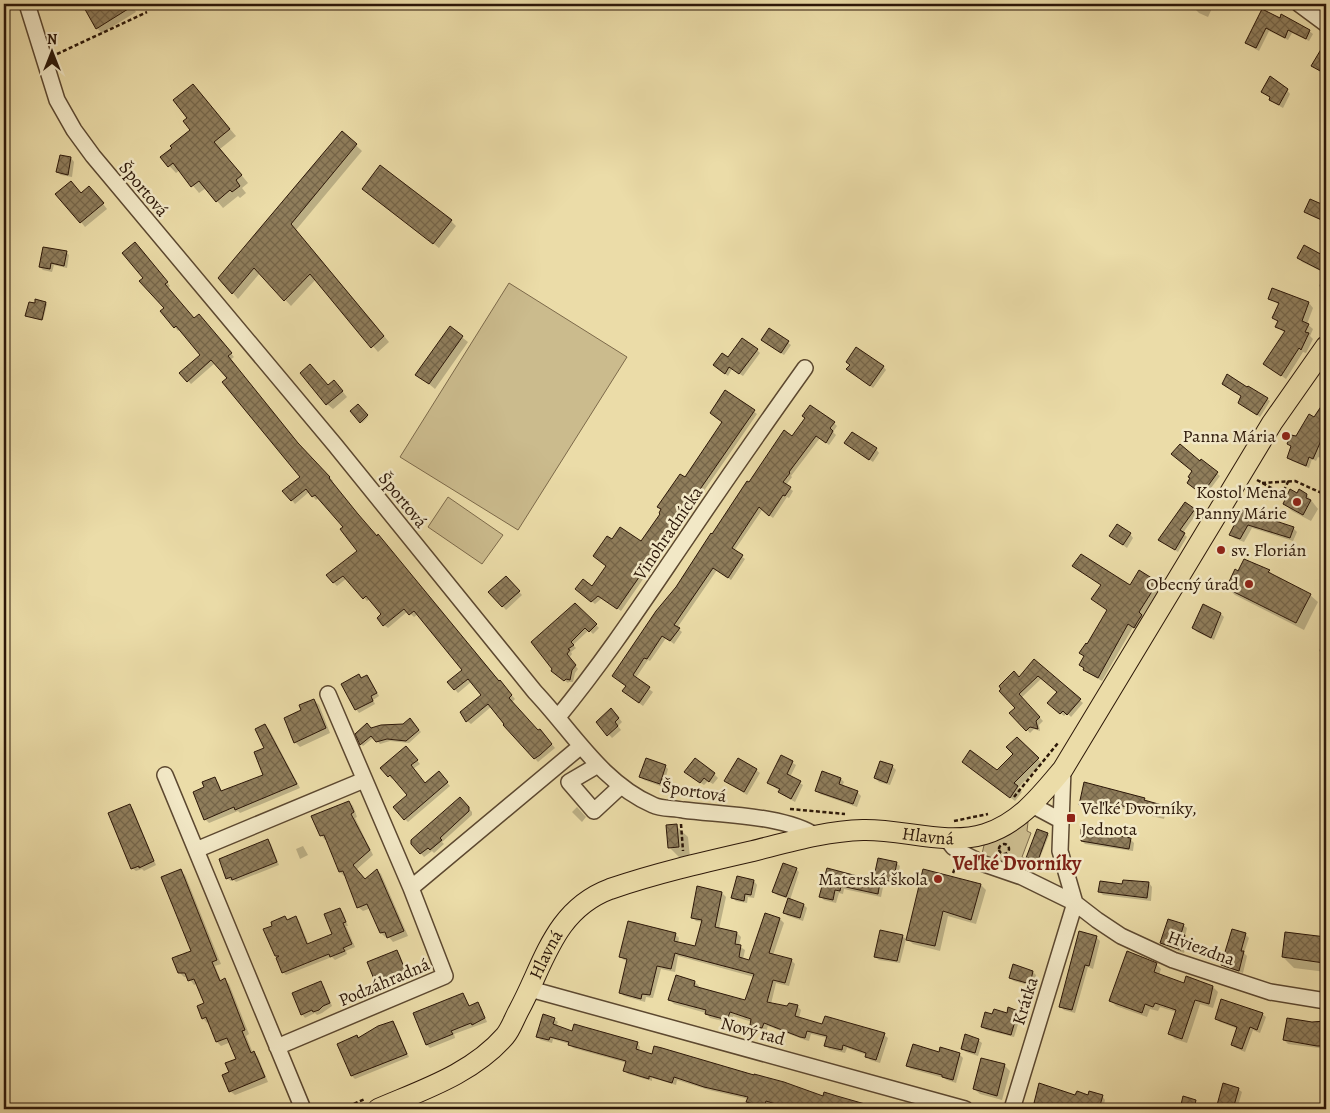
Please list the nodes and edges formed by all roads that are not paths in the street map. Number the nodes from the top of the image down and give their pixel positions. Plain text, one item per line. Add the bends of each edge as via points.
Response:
1 (26, 4) edge
2 (1299, 4) edge
3 (1326, 24) edge
4 (1326, 346) edge
5 (805, 368) dead end
6 (328, 694) dead end
7 (558, 717) junction
8 (581, 746) junction
9 (598, 765) junction
10 (1063, 769) junction
11 (165, 775) dead end
12 (364, 780) junction
13 (620, 786) junction
14 (1032, 805) junction
15 (1060, 820) junction
16 (948, 830) junction
17 (816, 836) junction
18 (196, 850) junction
19 (411, 888) junction
20 (1075, 903) junction
21 (530, 989) junction
22 (1326, 1001) edge
23 (277, 1047) junction
24 (302, 1109) edge
25 (378, 1109) edge
26 (965, 1109) edge
27 (1012, 1109) edge

1 - 7 street, Športová via 63,112 105,171
2 - 3 street
4 - 10 main road, Hlavná via 1272,423
5 - 7 street, Vinohradnícka via 643,603
6 - 12 street, Podzáhradná
7 - 8 street, Športová
8 - 9 street, Športová
8 - 19 street
9 - 13 street, Športová
9 - 13 street via 569,782 594,811
10 - 14 main road, Hlavná
10 - 15 street
11 - 18 street
12 - 18 street
12 - 19 street, Podzáhradná
13 - 17 street, Športová via 654,806 767,819 806,829
14 - 15 street
14 - 16 main road, Hlavná via 1011,822 988,833 971,838
15 - 20 street via 1060,851
16 - 17 main road, Hlavná via 864,830
16 - 20 street, Hviezdna via 953,846 962,853
17 - 21 main road, Hlavná via 646,878 608,890 585,902 552,938
18 - 23 street
19 - 23 street, Podzáhradná via 445,976
20 - 22 street, Hviezdna via 1121,936 1173,960 1270,992
20 - 27 street, Krátka
21 - 25 main road, Hlavná via 506,1034 485,1055 454,1075
21 - 26 street, Nový rad
23 - 24 street

